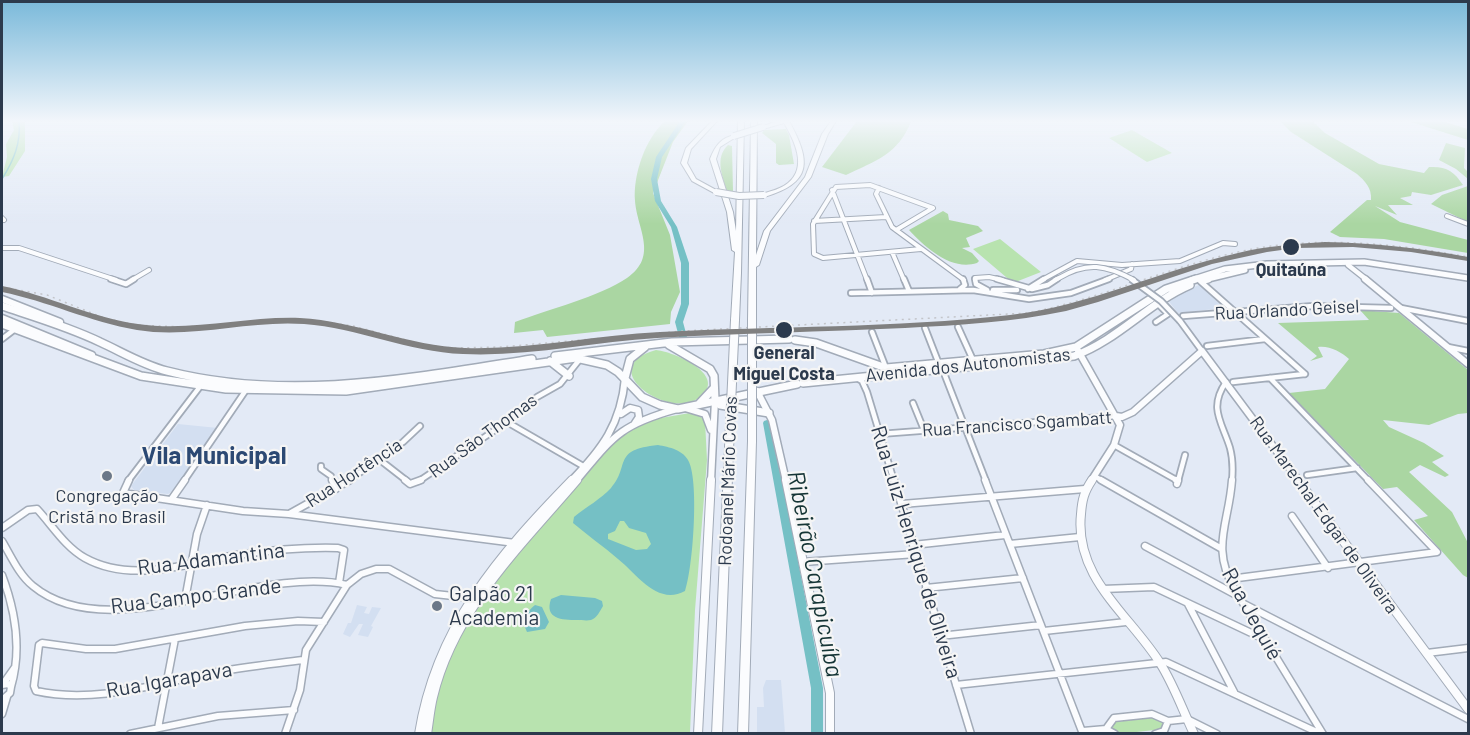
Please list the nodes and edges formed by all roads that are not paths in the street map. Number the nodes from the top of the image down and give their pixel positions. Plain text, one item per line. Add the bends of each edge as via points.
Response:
1 (686, 155) edge
2 (714, 155) edge
3 (740, 155) edge
4 (754, 155) edge
5 (798, 155) edge
6 (817, 155) edge
7 (879, 189) junction
8 (832, 190) junction
9 (825, 203) junction
10 (839, 205) junction
11 (1447, 216) dead end
12 (886, 217) junction
13 (845, 220) junction
14 (814, 221) junction
15 (1468, 224) edge
16 (896, 230) junction
17 (1234, 244) dead end
18 (2, 248) edge
19 (921, 249) junction
20 (892, 252) junction
21 (858, 255) junction
22 (1132, 264) junction
23 (1348, 265) junction
24 (149, 270) dead end
25 (754, 272) junction
26 (738, 273) junction
27 (957, 275) junction
28 (978, 277) junction
29 (1468, 280) edge
30 (1200, 282) junction
31 (1006, 286) junction
32 (1030, 289) junction
33 (956, 290) junction
34 (909, 291) junction
35 (992, 291) junction
36 (872, 293) junction
37 (851, 294) dead end
38 (1016, 298) junction
39 (2, 299) edge
40 (1157, 303) junction
41 (2, 306) edge
42 (1399, 307) junction
43 (1391, 308) dead end
44 (1233, 311) junction
45 (2, 318) edge
46 (1182, 319) junction
47 (1468, 321) edge
48 (1156, 322) dead end
49 (2, 324) edge
50 (17, 327) junction
51 (958, 327) dead end
52 (925, 328) dead end
53 (872, 332) dead end
54 (82, 335) junction
55 (2, 339) edge
56 (1265, 339) junction
57 (666, 344) junction
58 (650, 345) junction
59 (1076, 347) junction
60 (1448, 347) junction
61 (1204, 348) junction
62 (1468, 351) edge
63 (1080, 354) junction
64 (581, 358) junction
65 (973, 360) junction
66 (550, 361) junction
67 (1468, 364) edge
68 (940, 366) junction
69 (886, 368) junction
70 (569, 376) junction
71 (853, 377) junction
72 (625, 378) junction
73 (1270, 378) junction
74 (1230, 382) junction
75 (203, 383) junction
76 (714, 388) junction
77 (246, 390) junction
78 (757, 392) junction
79 (715, 400) junction
80 (913, 403) dead end
81 (697, 406) junction
82 (681, 408) junction
83 (769, 413) junction
84 (1116, 416) junction
85 (618, 417) junction
86 (507, 422) junction
87 (634, 423) junction
88 (420, 426) dead end
89 (964, 426) junction
90 (924, 430) junction
91 (880, 434) junction
92 (1114, 445) junction
93 (714, 446) junction
94 (1185, 455) dead end
95 (380, 460) junction
96 (321, 466) dead end
97 (584, 466) junction
98 (1357, 468) junction
99 (1307, 475) dead end
100 (1094, 476) junction
101 (336, 489) junction
102 (1085, 489) junction
103 (991, 496) junction
104 (171, 500) junction
105 (902, 504) junction
106 (207, 505) junction
107 (286, 515) junction
108 (1292, 516) dead end
109 (2, 528) edge
110 (1005, 534) junction
111 (1080, 537) junction
112 (2, 541) edge
113 (515, 543) junction
114 (1010, 544) junction
115 (914, 545) junction
116 (1145, 546) dead end
117 (1222, 549) junction
118 (916, 554) junction
119 (803, 562) junction
120 (192, 564) junction
121 (1360, 564) junction
122 (1328, 568) junction
123 (2, 577) edge
124 (1023, 578) junction
125 (1230, 579) junction
126 (339, 583) junction
127 (347, 585) junction
128 (926, 588) junction
129 (1101, 589) junction
130 (471, 598) junction
131 (185, 600) junction
132 (1242, 600) junction
133 (1187, 602) junction
134 (324, 622) junction
135 (1126, 622) junction
136 (1042, 628) junction
137 (940, 636) junction
138 (175, 639) junction
139 (1266, 640) junction
140 (1468, 648) edge
141 (1426, 653) junction
142 (303, 660) junction
143 (1160, 663) junction
144 (17, 665) junction
145 (1060, 674) junction
146 (166, 682) junction
147 (2, 685) edge
148 (956, 685) junction
149 (11, 687) junction
150 (1234, 692) junction
151 (5, 698) edge
152 (1468, 709) edge
153 (294, 710) junction
154 (2, 714) edge
155 (1186, 719) junction
156 (1468, 719) edge
157 (1168, 721) junction
158 (158, 728) junction
159 (1106, 729) junction
160 (1083, 732) edge
161 (130, 734) edge
162 (285, 734) edge
163 (419, 734) edge
164 (427, 734) edge
165 (698, 734) edge
166 (717, 734) edge
167 (743, 734) edge
168 (830, 734) edge
169 (971, 734) edge
170 (1115, 734) edge
171 (1155, 734) edge
172 (1194, 734) edge
173 (1217, 734) edge
174 (1322, 734) edge

1 - 5 highway, bridge via 684,163 694,180 716,192 740,196 764,195 789,186 801,172
2 - 26 highway, bridge via 730,212
3 - 26 highway, Rodoanel Mário Covas
4 - 25 highway, Rodoanel Mário Covas
6 - 25 highway via 807,180 770,225
7 - 8 street via 865,185
7 - 12 street via 876,194
7 - 16 street via 933,208
8 - 9 street
8 - 10 street
9 - 10 street
9 - 14 street
10 - 13 street
11 - 15 street
12 - 13 street
12 - 16 street
13 - 14 street
13 - 21 street
14 - 21 street via 815,256
16 - 19 street
17 - 22 street via 1223,243 1180,261
18 - 24 street via 19,248 126,284
19 - 20 street
19 - 27 street
20 - 21 street
20 - 34 street
21 - 36 street
22 - 32 street via 1077,261
22 - 38 street via 1124,273 1064,295
23 - 29 main road, Avenida dos Autonomistas
23 - 30 main road, Avenida dos Autonomistas via 1245,270
23 - 42 main road
25 - 167 highway, Rodoanel Mário Covas, bridge
26 - 166 highway, Rodoanel Mário Covas, bridge
27 - 28 street
27 - 33 street via 966,284
28 - 31 street via 992,277
28 - 35 street via 975,282
29 - 59 main road, Avenida dos Autonomistas via 1364,262 1225,269 1166,289
30 - 40 main road, Avenida dos Autonomistas
30 - 44 street
31 - 32 street
31 - 32 street
31 - 35 street
31 - 38 street
32 - 46 street, Rua Marechal Edgar de Oliveira, bridge via 1045,287 1083,267 1111,270 1161,299
33 - 34 street
33 - 35 street
34 - 36 street
35 - 38 street
36 - 37 street
39 - 54 main road
40 - 48 street via 1168,314
40 - 63 main road, Avenida dos Autonomistas
41 - 54 main road
42 - 47 street
42 - 60 main road
43 - 44 street, Rua Orlando Geisel via 1342,304
44 - 46 street, Rua Orlando Geisel
44 - 56 street
45 - 50 main road
46 - 61 street, Rua Marechal Edgar de Oliveira
49 - 50 main road
50 - 55 street
50 - 75 main road via 141,376
51 - 65 street
52 - 68 street
53 - 69 street
54 - 75 main road via 146,364
56 - 61 street
56 - 73 street via 1305,374
57 - 58 main road, Avenida dos Autonomistas
57 - 69 main road, Avenida dos Autonomistas via 792,339 816,343
57 - 76 main road via 710,369
58 - 72 main road via 632,356 625,368
58 - 75 main road, Avenida dos Autonomistas via 364,384 279,387
59 - 63 main road
59 - 65 main road, Avenida dos Autonomistas
60 - 62 street
60 - 67 main road
61 - 74 main road, Rua Marechal Edgar de Oliveira
61 - 84 main road, Rua Francisco Sgambatt via 1133,412
63 - 68 main road, Avenida dos Autonomistas
63 - 84 main road
64 - 66 main road
64 - 70 street, Rua São Thomas
64 - 72 main road via 605,364
65 - 68 main road, Avenida dos Autonomistas
66 - 70 main road
66 - 77 main road via 357,390
68 - 69 main road, Avenida dos Autonomistas
68 - 71 main road, Avenida dos Autonomistas
68 - 89 street
70 - 86 street, Rua São Thomas
71 - 78 main road, Avenida dos Autonomistas
71 - 91 street, Rua Luiz Henrique de Oliveira via 865,385
72 - 82 main road via 642,397
72 - 85 main road
73 - 74 street
73 - 98 street
74 - 117 street, Rua Jequié via 1218,392 1216,405 1234,473
74 - 121 main road, Rua Marechal Edgar de Oliveira
75 - 77 main road
75 - 104 street via 122,491
76 - 79 main road
76 - 81 main road
77 - 104 street
78 - 79 main road, Avenida dos Autonomistas
78 - 83 main road
79 - 81 main road, Avenida dos Autonomistas
79 - 83 main road via 727,408
79 - 93 main road
80 - 90 street
81 - 82 main road
82 - 87 main road
82 - 93 main road via 700,412 708,419
83 - 119 main road
84 - 89 street, Rua Francisco Sgambatt
84 - 92 main road via 1120,429
85 - 87 main road via 634,408 640,412
85 - 97 main road via 604,444
86 - 95 street, Rua São Thomas via 415,484
86 - 97 street
87 - 164 main road via 616,436 543,518 477,600 434,690
88 - 95 street, Rua Hortência
89 - 90 street, Rua Francisco Sgambatt
89 - 103 street
90 - 91 street, Rua Francisco Sgambatt
91 - 105 street, Rua Luiz Henrique de Oliveira
92 - 94 street via 1178,483
92 - 100 main road
93 - 165 main road
95 - 101 street, Rua Hortência
96 - 101 street
97 - 113 main road
98 - 99 street
98 - 121 street via 1437,552
100 - 102 main road
100 - 117 street
101 - 107 street, Rua Hortência
102 - 103 street
102 - 111 main road
103 - 105 street
103 - 110 street
104 - 106 street
105 - 115 street, Rua Luiz Henrique de Oliveira
106 - 107 street
106 - 120 street
107 - 113 street
108 - 122 street
109 - 120 street, Rua Adamantina via 28,510 37,509 77,553 102,566 135,571
110 - 114 street
110 - 115 street
111 - 114 street
111 - 129 main road
112 - 131 street, Rua Campo Grande via 33,587 52,598 109,609
113 - 130 main road
114 - 124 street
115 - 118 street, Rua Luiz Henrique de Oliveira
116 - 132 street
117 - 125 street, Rua Jequié
118 - 119 street
118 - 128 street, Rua Luiz Henrique de Oliveira
119 - 168 main road via 830,693
120 - 126 street, Rua Adamantina via 280,549 344,550
120 - 131 street
121 - 122 street
121 - 141 main road, Rua Marechal Edgar de Oliveira
122 - 125 street
123 - 144 street via 15,624
124 - 128 street
124 - 136 street
125 - 132 street, Rua Jequié
126 - 127 street, Rua Campo Grande
126 - 131 street, Rua Campo Grande via 251,588
127 - 130 street via 361,574 381,568 403,576 425,591
127 - 134 street
128 - 137 street, Rua Luiz Henrique de Oliveira
129 - 133 street via 1154,587
129 - 135 main road
130 - 163 main road via 427,689
132 - 139 street, Rua Jequié
132 - 156 street
133 - 139 street
133 - 150 street
134 - 138 street via 268,624
134 - 142 street
135 - 136 street
135 - 143 main road
136 - 137 street
136 - 145 street
137 - 148 street, Rua Luiz Henrique de Oliveira
138 - 146 street
138 - 146 street, Rua Igarapava via 112,650 41,644 34,682 36,691 61,695
139 - 174 street, Rua Jequié
140 - 141 street
141 - 152 main road, Rua Marechal Edgar de Oliveira
142 - 146 street, Rua Igarapava
142 - 153 street
143 - 145 street
143 - 150 street
143 - 155 main road
144 - 147 street
144 - 149 street
145 - 148 street
145 - 160 street
146 - 158 street
147 - 149 street
148 - 169 street, Rua Luiz Henrique de Oliveira
149 - 151 street
150 - 174 street
151 - 154 street
153 - 158 street via 218,716
153 - 162 street
155 - 157 street
155 - 172 main road
155 - 173 street
157 - 159 street via 1152,714 1117,717
157 - 171 street via 1164,731
158 - 161 street
159 - 160 street
159 - 170 street

